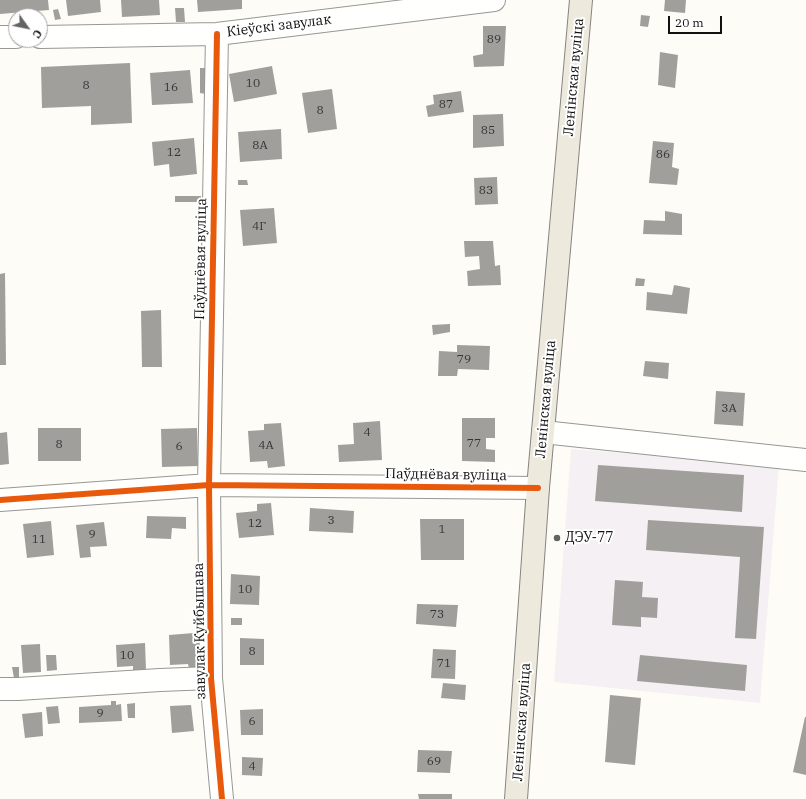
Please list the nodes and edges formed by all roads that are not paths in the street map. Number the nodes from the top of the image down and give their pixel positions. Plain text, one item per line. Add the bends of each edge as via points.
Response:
1 (494, 0) edge
2 (580, 0) edge
3 (217, 34) junction
4 (48, 37) edge
5 (543, 432) junction
6 (806, 460) edge
7 (209, 485) junction
8 (538, 488) junction
9 (0, 500) edge
10 (211, 678) junction
11 (0, 689) edge
12 (222, 799) edge
13 (516, 799) edge

1 - 3 street, Кіеўскі завулак
2 - 5 main road, Ленінская вуліца
3 - 4 street, Кіеўскі завулак
3 - 7 street, Паўднёвая вуліца
5 - 6 street
5 - 8 main road, Ленінская вуліца
7 - 8 street, Паўднёвая вуліца
7 - 9 street, Паўднёвая вуліца
7 - 10 street, завулак Куйбышава
8 - 13 main road, Ленінская вуліца
10 - 11 street
10 - 12 street, завулак Куйбышава

